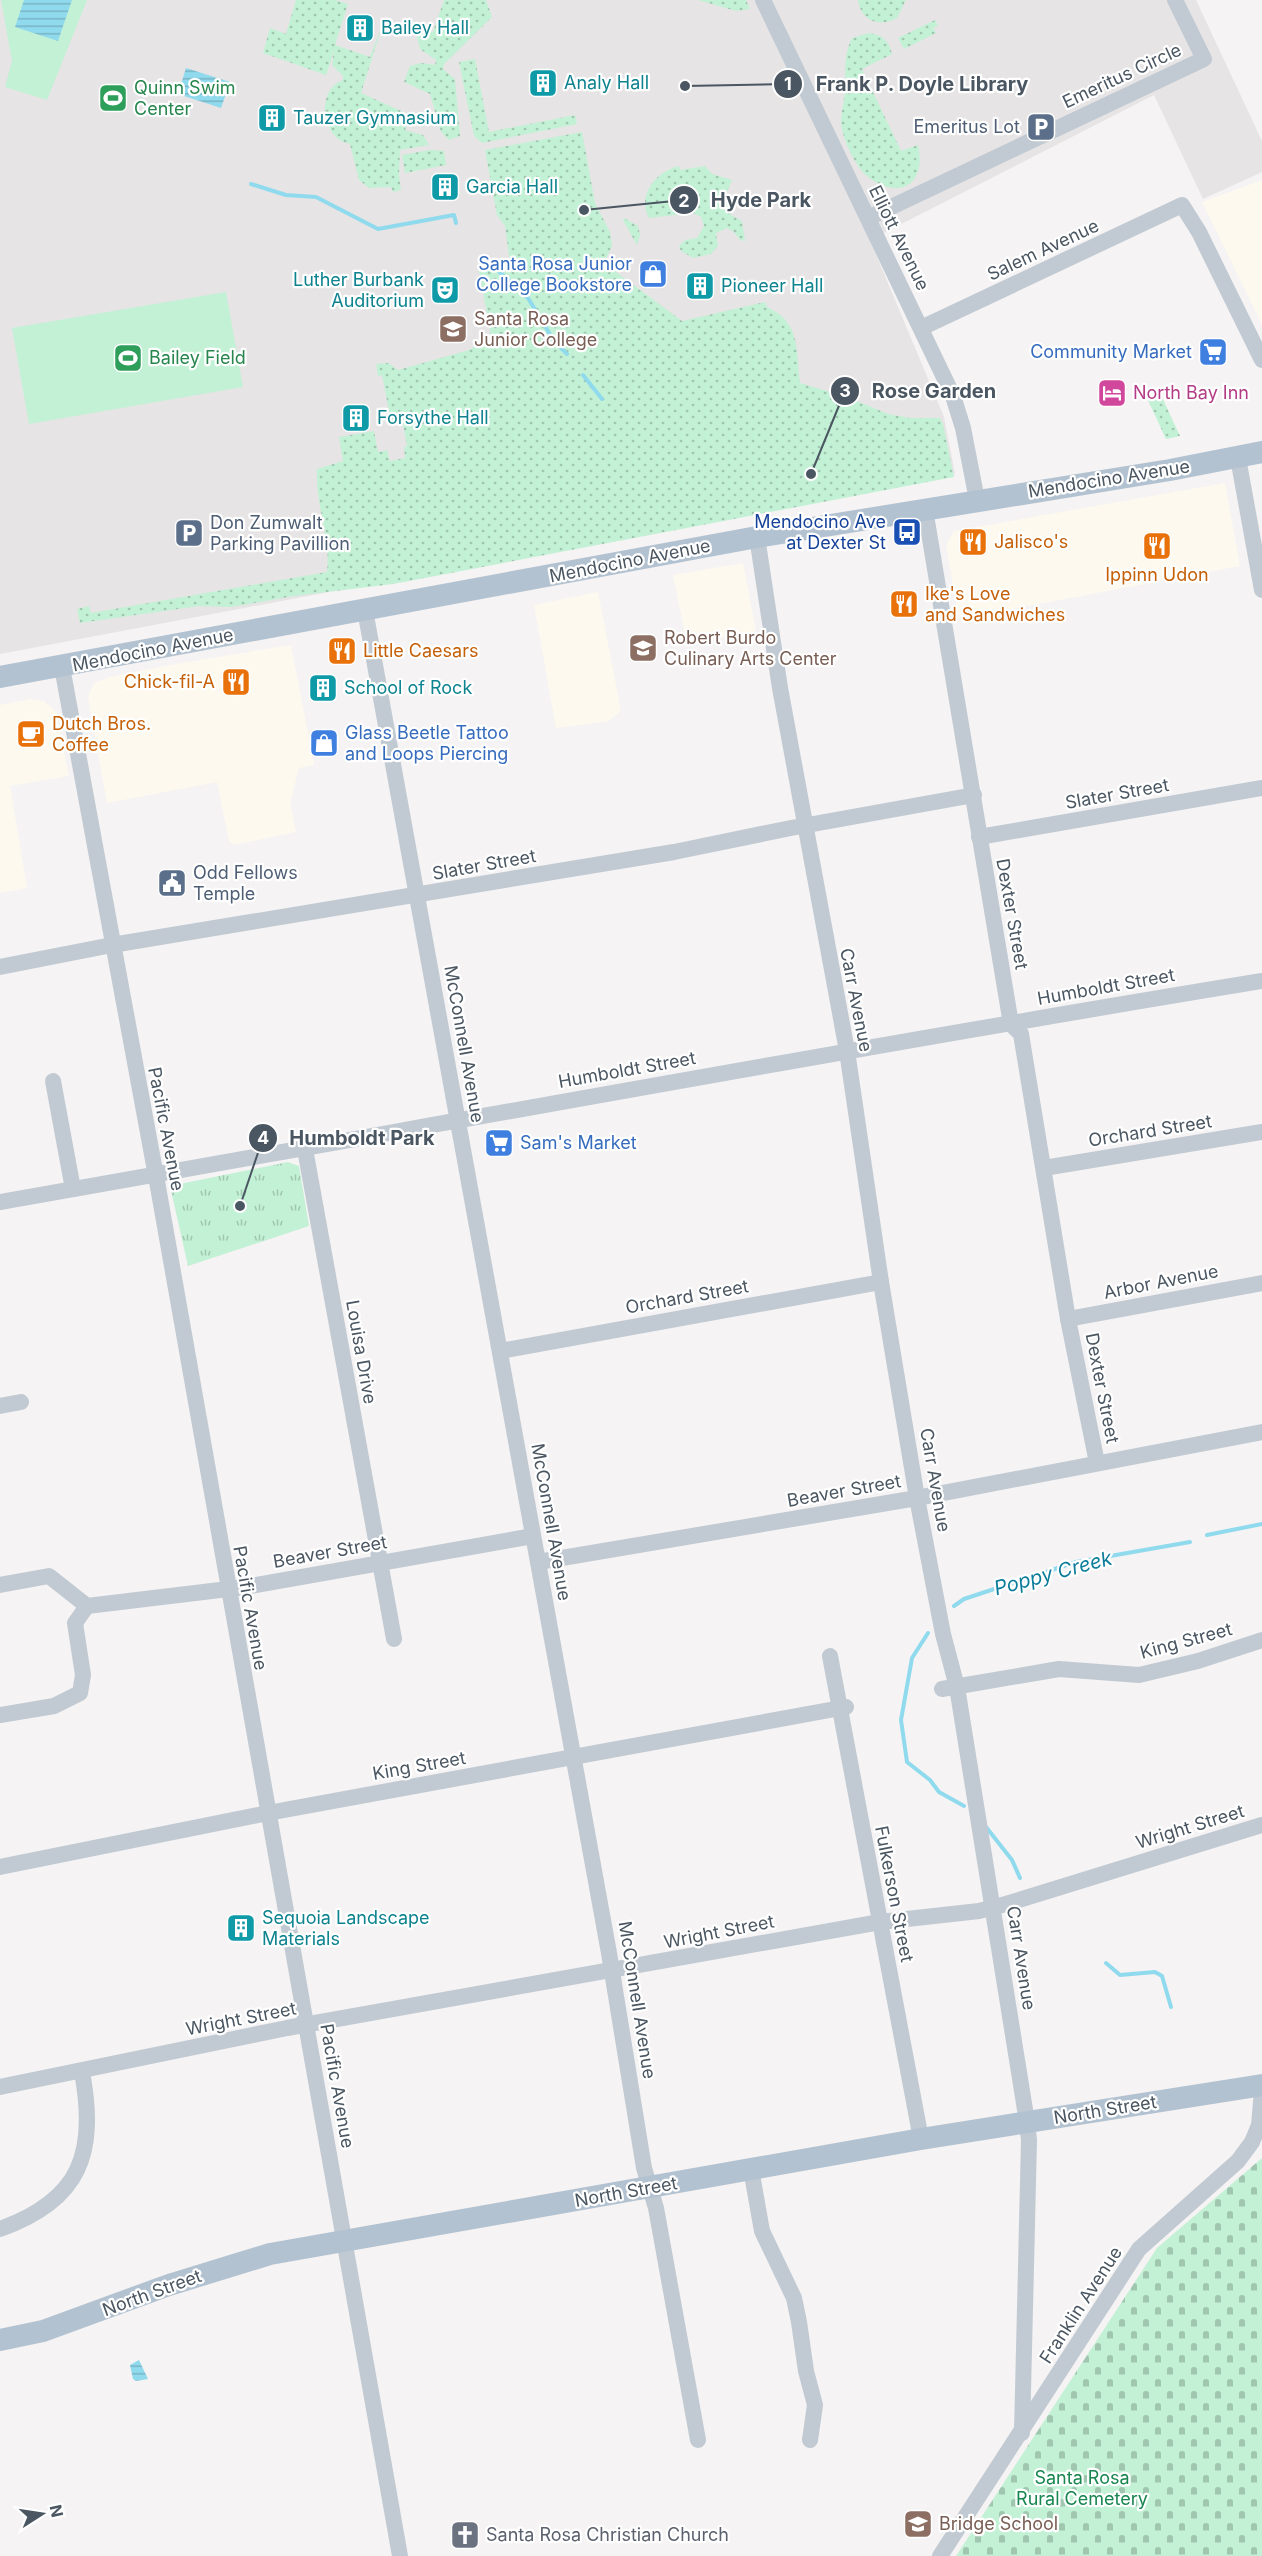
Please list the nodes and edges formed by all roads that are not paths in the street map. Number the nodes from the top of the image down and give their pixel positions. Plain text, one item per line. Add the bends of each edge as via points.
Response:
1 (763, 0) edge
2 (1175, 0) edge
3 (868, 218) junction
4 (921, 328) junction
5 (1262, 360) edge
6 (1262, 452) edge
7 (1238, 458) junction
8 (977, 500) junction
9 (925, 509) junction
10 (757, 537) junction
11 (1262, 591) edge
12 (365, 610) junction
13 (62, 667) junction
14 (0, 677) edge
15 (1262, 789) edge
16 (974, 795) junction
17 (806, 825) junction
18 (979, 837) junction
19 (417, 896) junction
20 (112, 945) junction
21 (0, 967) edge
22 (1262, 981) edge
23 (1011, 1024) junction
24 (847, 1051) junction
25 (53, 1081) dead end
26 (458, 1120) junction
27 (1262, 1132) edge
28 (305, 1149) junction
29 (1044, 1168) junction
30 (155, 1173) junction
31 (73, 1189) junction
32 (0, 1202) edge
33 (881, 1282) junction
34 (1262, 1282) edge
35 (1068, 1319) junction
36 (500, 1351) junction
37 (21, 1402) dead end
38 (0, 1406) edge
39 (1262, 1432) edge
40 (1097, 1463) junction
41 (917, 1498) junction
42 (533, 1536) junction
43 (380, 1562) junction
44 (538, 1562) junction
45 (0, 1585) edge
46 (227, 1589) junction
47 (87, 1606) junction
48 (394, 1639) dead end
49 (1262, 1640) edge
50 (830, 1656) dead end
51 (949, 1688) junction
52 (843, 1708) junction
53 (0, 1715) edge
54 (574, 1759) junction
55 (268, 1813) junction
56 (1262, 1825) edge
57 (0, 1867) edge
58 (993, 1908) junction
59 (880, 1922) junction
60 (613, 1971) junction
61 (306, 2026) junction
62 (82, 2072) junction
63 (1262, 2085) edge
64 (0, 2087) edge
65 (1262, 2091) edge
66 (1027, 2122) junction
67 (921, 2139) junction
68 (751, 2169) junction
69 (650, 2188) junction
70 (0, 2229) edge
71 (345, 2240) junction
72 (0, 2340) edge
73 (1022, 2433) junction
74 (698, 2440) dead end
75 (810, 2440) dead end
76 (400, 2556) edge
77 (940, 2556) edge

1 - 3 street, Elliott Avenue
2 - 3 street, Emeritus Circle via 1204,59
3 - 4 street, Elliott Avenue
4 - 5 street, Salem Avenue via 1182,205
4 - 8 street, Elliott Avenue via 959,410
6 - 7 main road, Mendocino Avenue
7 - 8 main road, Mendocino Avenue
7 - 11 street
8 - 9 main road, Mendocino Avenue
9 - 10 main road, Mendocino Avenue
9 - 16 street, Dexter Street
10 - 12 main road, Mendocino Avenue
10 - 17 street, Carr Avenue
12 - 13 main road, Mendocino Avenue
12 - 19 street, McConnell Avenue
13 - 14 main road, Mendocino Avenue
13 - 20 street, Pacific Avenue
15 - 18 street, Slater Street
16 - 17 street, Slater Street
16 - 18 street, Dexter Street
17 - 19 street, Slater Street
17 - 24 street, Carr Avenue
18 - 23 street, Dexter Street
19 - 20 street, Slater Street
19 - 26 street, McConnell Avenue
20 - 21 street, Slater Street
20 - 30 street, Pacific Avenue
22 - 23 street, Humboldt Street
23 - 24 street, Humboldt Street
23 - 29 street, Dexter Street via 1022,1034
24 - 26 street, Humboldt Street
24 - 33 street, Carr Avenue
25 - 31 street
26 - 28 street, Humboldt Street
26 - 36 street, McConnell Avenue
27 - 29 street, Orchard Street
28 - 30 street, Humboldt Street
28 - 43 street, Louisa Drive
29 - 35 street, Dexter Street
30 - 31 street, Humboldt Street
30 - 46 street, Pacific Avenue
31 - 32 street, Humboldt Street
33 - 36 street, Orchard Street
33 - 41 street, Carr Avenue
34 - 35 street, Arbor Avenue
35 - 40 street, Dexter Street
36 - 42 street, McConnell Avenue
37 - 38 street
39 - 40 street, Beaver Street
40 - 41 street, Beaver Street
41 - 44 street, Beaver Street
41 - 51 street, Carr Avenue via 943,1634
42 - 43 street, Beaver Street
42 - 44 street, McConnell Avenue
43 - 46 street, Beaver Street
43 - 48 street, Louisa Drive
44 - 54 street, McConnell Avenue
45 - 47 street via 50,1576
46 - 47 street, Beaver Street
46 - 55 street, Pacific Avenue
47 - 53 street via 75,1623 83,1675 80,1693 54,1706
49 - 51 street, King Street via 1139,1675 1059,1669
50 - 52 street, Fulkerson Street
51 - 58 street, Carr Avenue
52 - 54 street, King Street
52 - 59 street, Fulkerson Street
54 - 55 street, King Street
54 - 60 street, McConnell Avenue
55 - 57 street, King Street
55 - 61 street, Pacific Avenue
56 - 58 street, Wright Street
58 - 59 street, Wright Street
58 - 66 street, Carr Avenue
59 - 60 street, Wright Street
59 - 67 street, Fulkerson Street
60 - 61 street, Wright Street
60 - 69 street, McConnell Avenue
61 - 62 street, Wright Street
61 - 71 street, Pacific Avenue
62 - 64 street, Wright Street
62 - 70 street via 88,2140 75,2173 42,2211
63 - 66 main road, North Street
65 - 73 street, Franklin Avenue via 1259,2125 1252,2142 1238,2161 1139,2249
66 - 67 main road, North Street
66 - 73 street, Carr Avenue
67 - 68 main road, North Street
68 - 69 main road, North Street
68 - 75 street via 762,2231 794,2298 800,2322 815,2405
69 - 71 main road, North Street
69 - 74 street, McConnell Avenue
71 - 72 main road, North Street via 270,2254 189,2278 43,2331
71 - 76 street, Pacific Avenue
73 - 77 street, Franklin Avenue

